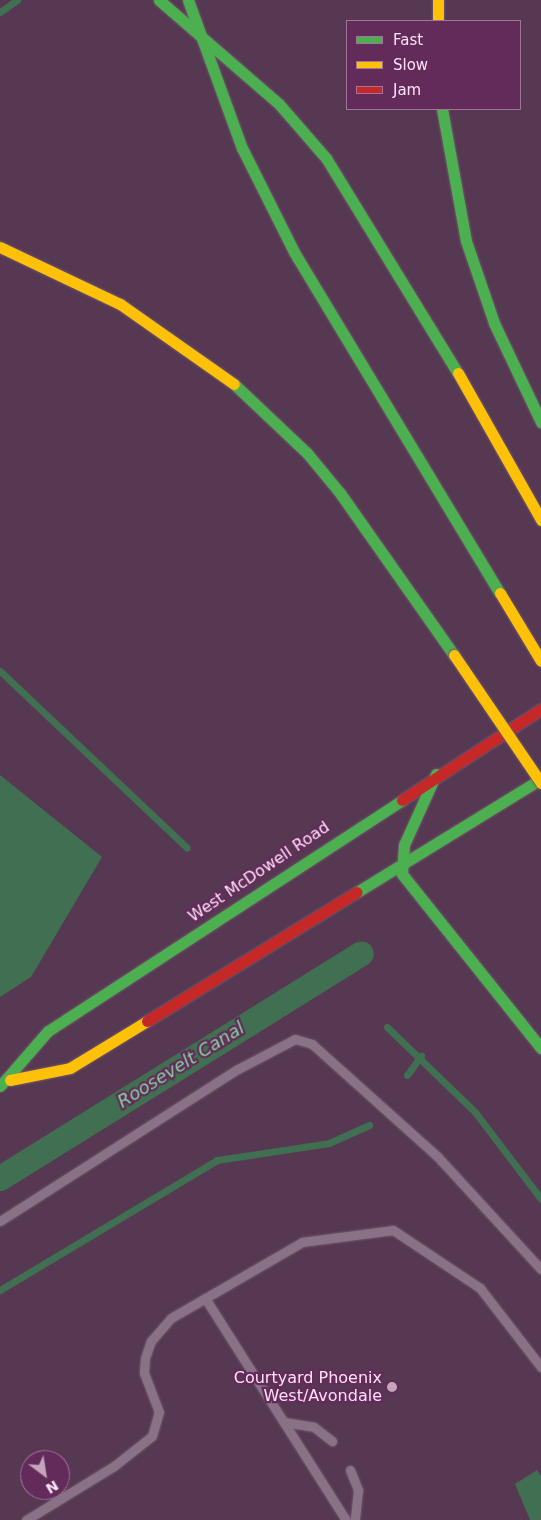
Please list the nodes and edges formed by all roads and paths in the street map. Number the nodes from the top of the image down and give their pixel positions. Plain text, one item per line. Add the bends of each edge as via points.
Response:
1 (159, 0) edge
2 (188, 0) edge
3 (438, 0) edge
4 (438, 20) edge
5 (442, 110) edge
6 (0, 247) edge
7 (541, 422) edge
8 (541, 520) edge
9 (541, 661) edge
10 (541, 709) edge
11 (436, 774) junction
12 (541, 779) edge
13 (541, 783) edge
14 (402, 866) junction
15 (541, 1048) edge
16 (5, 1083) edge
17 (0, 1221) edge
18 (541, 1269) edge
19 (206, 1298) junction
20 (541, 1367) edge
21 (284, 1422) junction
22 (332, 1441) dead end
23 (350, 1470) dead end
24 (26, 1520) edge
25 (346, 1520) edge
26 (355, 1520) edge

1 - 8 main road via 279,104 326,158 362,209
2 - 9 main road via 242,148 294,252
3 - 4 main road
5 - 7 main road via 466,241 494,322
6 - 13 main road, bridge via 86,285 161,330 224,375 307,453 368,528
10 - 11 main road, West McDowell Road
11 - 14 main road via 404,846
11 - 16 main road, West McDowell Road via 48,1031
12 - 14 main road, West McDowell Road
14 - 15 main road via 413,891
14 - 16 main road, West McDowell Road via 70,1068
17 - 18 lane via 246,1064 296,1039 312,1044 437,1156
19 - 20 lane via 302,1242 393,1230 480,1288
19 - 21 lane
19 - 24 lane via 171,1318 151,1341 144,1373 159,1412 152,1436 114,1466
21 - 22 lane via 314,1427
21 - 25 lane
23 - 26 lane via 358,1490

